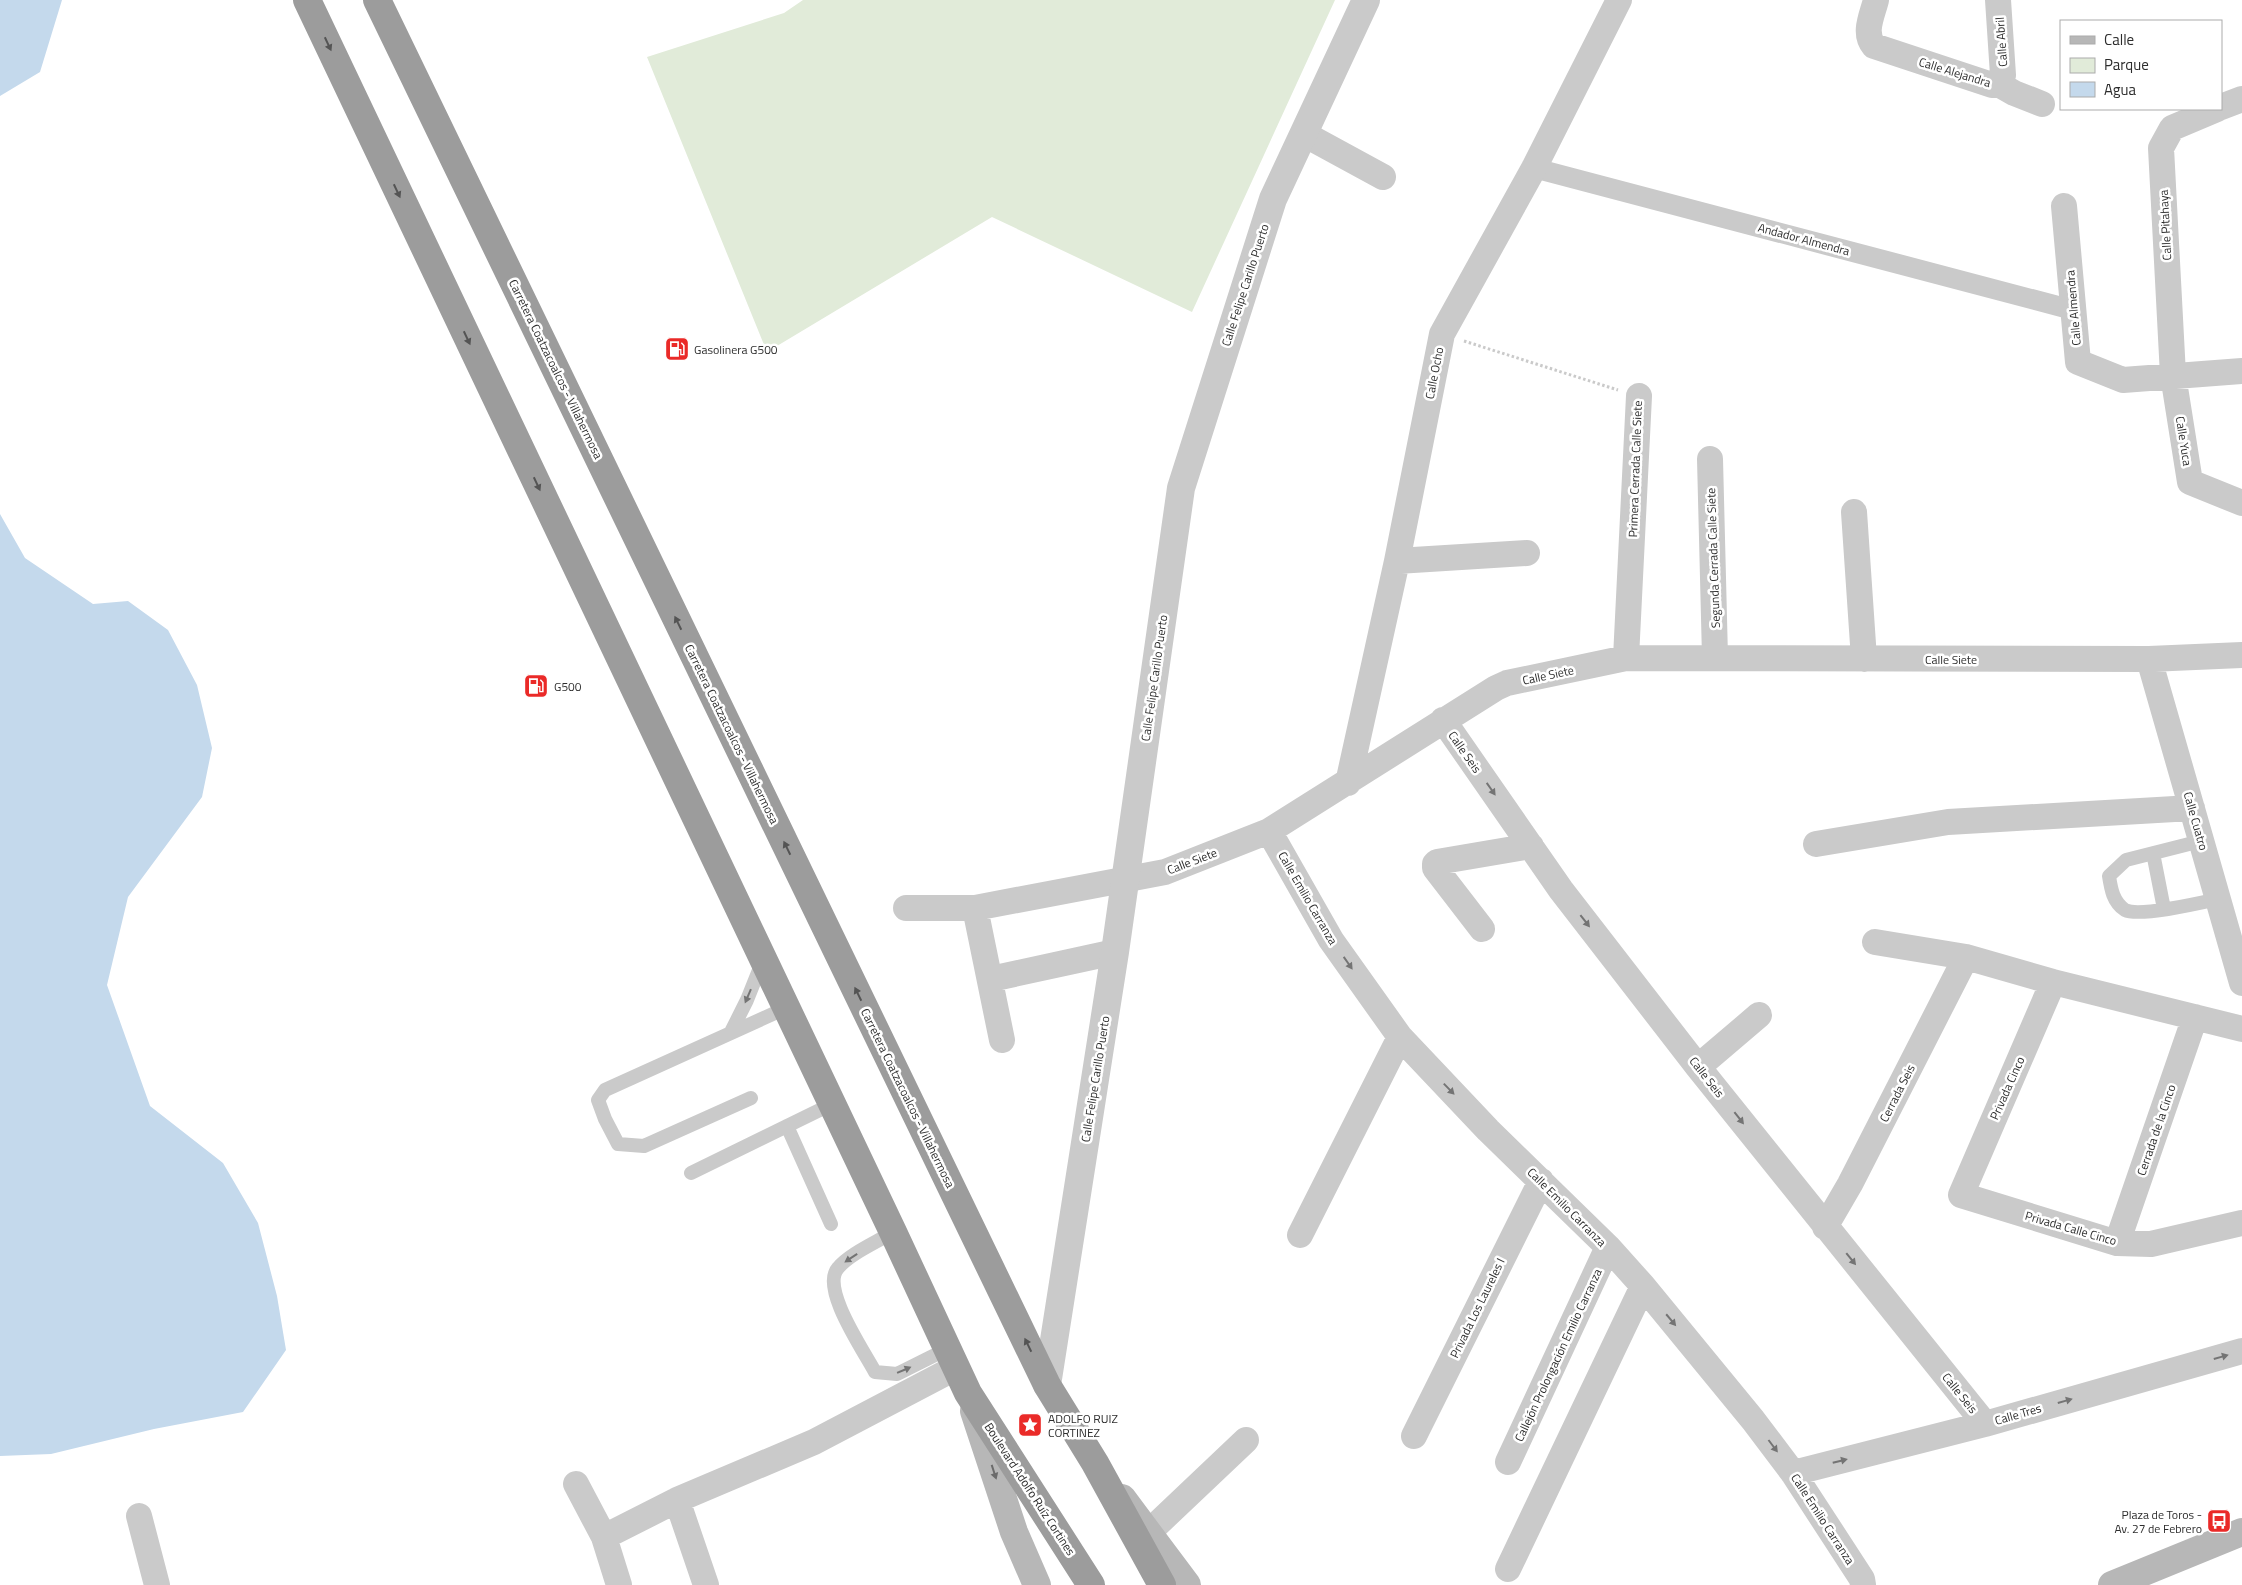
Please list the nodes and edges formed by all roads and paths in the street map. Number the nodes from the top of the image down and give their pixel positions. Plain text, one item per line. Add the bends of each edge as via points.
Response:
1 (307, 0) edge
2 (377, 0) edge
3 (1366, 0) edge
4 (1619, 0) edge
5 (1876, 0) edge
6 (1998, 0) edge
7 (2000, 85) junction
8 (2242, 99) edge
9 (2042, 104) dead end
10 (2222, 107) edge
11 (2214, 110) edge
12 (1304, 134) junction
13 (1534, 168) junction
14 (1383, 177) dead end
15 (2064, 206) dead end
16 (2073, 310) junction
17 (1442, 334) junction
18 (2242, 371) edge
19 (2173, 375) junction
20 (1640, 396) joint
21 (1710, 459) dead end
22 (2242, 503) edge
23 (1854, 512) dead end
24 (1527, 554) dead end
25 (1397, 561) junction
26 (2242, 655) edge
27 (1716, 657) junction
28 (1626, 658) junction
29 (1864, 658) junction
30 (2149, 658) junction
31 (1443, 720) junction
32 (1348, 783) junction
33 (2192, 808) junction
34 (1269, 831) junction
35 (2201, 841) junction
36 (1816, 844) dead end
37 (1531, 846) junction
38 (2153, 853) junction
39 (1125, 879) junction
40 (2218, 900) junction
41 (906, 908) dead end
42 (975, 908) junction
43 (2164, 909) junction
44 (1482, 928) dead end
45 (1875, 942) dead end
46 (1115, 952) junction
47 (1966, 957) junction
48 (763, 960) junction
49 (991, 979) junction
50 (2054, 982) junction
51 (2242, 983) edge
52 (786, 1008) junction
53 (1759, 1015) dead end
54 (2195, 1017) junction
55 (2242, 1029) edge
56 (731, 1032) junction
57 (1400, 1037) junction
58 (1002, 1040) dead end
59 (1698, 1067) junction
60 (751, 1098) dead end
61 (832, 1104) junction
62 (787, 1126) junction
63 (691, 1174) dead end
64 (1541, 1181) junction
65 (1961, 1195) joint
66 (2242, 1223) edge
67 (831, 1224) dead end
68 (1825, 1227) junction
69 (893, 1232) junction
70 (1300, 1235) dead end
71 (2117, 1243) junction
72 (1608, 1247) junction
73 (1642, 1286) junction
74 (2242, 1351) edge
75 (951, 1359) junction
76 (1047, 1385) junction
77 (968, 1393) junction
78 (1985, 1424) junction
79 (1414, 1436) dead end
80 (1246, 1440) dead end
81 (1508, 1462) dead end
82 (1095, 1463) junction
83 (1793, 1473) junction
84 (576, 1484) dead end
85 (677, 1500) junction
86 (139, 1516) dead end
87 (1149, 1532) junction
88 (2242, 1532) edge
89 (604, 1537) junction
90 (1508, 1569) dead end
91 (158, 1585) edge
92 (619, 1585) edge
93 (706, 1585) edge
94 (1037, 1585) edge
95 (1092, 1585) edge
96 (1162, 1585) edge
97 (1187, 1585) edge
98 (1863, 1585) edge
99 (2112, 1585) edge

1 -> 48 highway
76 -> 2 highway, Carretera Coatzacoalcos - Villahermosa
3 - 12 street, Calle Felipe Carillo Puerto
4 - 13 street, Calle Ocho
5 - 7 street, Calle Alejandra via 1868,30 1868,39 1874,46
6 - 7 street, Calle Abril via 2003,75
7 - 9 street, Calle Alejandra
8 - 10 street, Calle Pitahaya
11 - 19 street, Calle Pitahaya via 2172,128 2161,148
12 - 14 street
12 - 39 street, Calle Felipe Carillo Puerto via 1273,199 1181,488
13 - 16 street, Andador Almendra
13 - 17 street, Calle Ocho
15 - 16 street, Calle Almendra
16 - 19 street, Calle Almendra via 2078,362 2122,380
17 - 20 path, Primera Cerrada Calle Siete
17 - 25 street, Calle Ocho
18 - 19 street, Calle Almendra
19 - 22 street, Calle Yuca via 2190,482
20 - 28 street, Primera Cerrada Calle Siete
21 - 27 street, Segunda Cerrada Calle Siete
23 - 29 street
24 - 25 street
25 - 32 street, Calle Ocho
26 - 30 street, Calle Siete
27 - 28 street, Calle Siete
27 - 29 street, Calle Siete
28 - 31 street, Calle Siete via 1507,683
29 - 30 street, Calle Siete
30 - 33 street, Calle Cuatro
31 - 32 street, Calle Siete
31 -> 37 street, Calle Seis
32 - 34 street, Calle Siete
33 - 35 street, Calle Cuatro
33 - 36 street via 1948,822
34 - 39 street, Calle Siete via 1165,872
34 -> 57 street, Calle Emilio Carranza via 1331,940
35 - 38 lane
35 - 40 street, Calle Cuatro
37 - 44 street via 1435,864
37 -> 59 street, Calle Seis via 1561,890
38 - 43 lane
38 - 43 lane via 2126,860 2109,876 2112,896 2126,910
39 - 42 street, Calle Siete
39 - 46 street, Calle Felipe Carillo Puerto
40 - 43 lane
40 - 51 street, Calle Cuatro
41 - 42 street, Calle Siete
42 - 49 street
45 - 47 street
46 - 49 street
46 - 76 street, Calle Felipe Carillo Puerto
47 - 50 street
47 - 68 street, Cerrada Seis
48 - 52 highway
48 -> 56 lane
49 - 58 street
50 - 54 street
50 - 65 street, Privada Cinco
52 - 56 lane
52 - 61 highway
53 - 59 street
54 - 55 street
54 - 71 street, Cerrada de la Cinco
56 - 60 lane via 605,1090 598,1100 618,1144 644,1146
57 -> 64 street, Calle Emilio Carranza
57 - 70 street
59 -> 68 street, Calle Seis
61 - 62 lane
61 - 69 highway
62 - 63 lane
62 - 67 lane
64 - 72 street, Calle Emilio Carranza
64 - 79 street, Privada Los Laureles I
65 - 71 street, Privada Calle Cinco
66 - 71 street, Privada Calle Cinco via 2151,1244
68 -> 78 street, Calle Seis
69 - 75 highway
69 -> 75 lane via 838,1268 832,1279 835,1299 875,1372 897,1374
72 - 73 street, Calle Emilio Carranza
72 - 81 street, Callejón Prolongación Emilio Carranza
73 -> 83 street, Calle Emilio Carranza
73 - 90 street
78 -> 74 street, Calle Tres
75 - 77 highway
75 - 85 street via 814,1442
76 - 82 highway, Carretera Coatzacoalcos - Villahermosa
77 -> 94 main road via 1014,1532
77 - 95 highway, Boulevard Adolfo Ruíz Cortines
83 -> 78 street, Calle Tres
80 - 87 street
82 - 87 main road
82 - 96 highway
83 - 98 street, Calle Emilio Carranza
84 - 89 street
85 - 89 street
85 - 93 street
86 - 91 street
87 - 97 main road
88 - 99 main road
89 - 92 street

